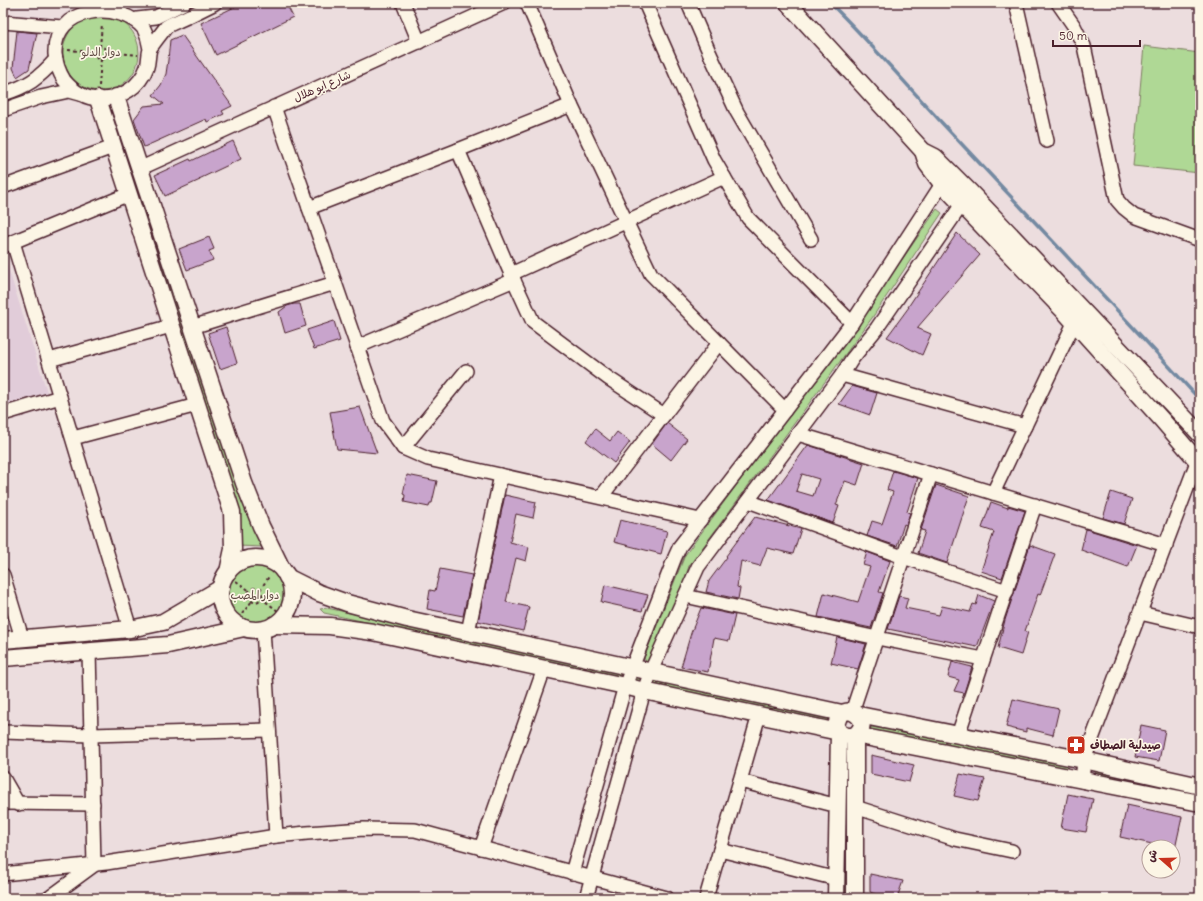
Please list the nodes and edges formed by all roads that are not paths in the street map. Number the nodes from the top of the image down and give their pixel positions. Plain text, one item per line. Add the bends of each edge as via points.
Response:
1 (184, 3) edge
2 (215, 3) edge
3 (403, 3) edge
4 (504, 3) edge
5 (527, 3) edge
6 (645, 3) edge
7 (688, 3) edge
8 (788, 3) edge
9 (1016, 3) edge
10 (1058, 3) edge
11 (98, 4) edge
12 (119, 5) edge
13 (137, 19) junction
14 (3, 22) edge
15 (62, 27) junction
16 (419, 42) junction
17 (144, 52) junction
18 (59, 54) junction
19 (3, 94) edge
20 (80, 94) junction
21 (98, 94) junction
22 (116, 97) junction
23 (571, 104) junction
24 (274, 108) junction
25 (3, 110) edge
26 (1047, 141) dead end
27 (113, 147) junction
28 (458, 150) junction
29 (139, 169) junction
30 (724, 177) junction
31 (947, 178) junction
32 (3, 187) edge
33 (128, 194) junction
34 (966, 199) junction
35 (309, 208) junction
36 (626, 221) junction
37 (811, 240) dead end
38 (1200, 240) edge
39 (8, 244) edge
40 (512, 277) junction
41 (335, 283) junction
42 (852, 323) junction
43 (1074, 323) junction
44 (171, 326) junction
45 (192, 327) junction
46 (719, 343) junction
47 (357, 347) junction
48 (49, 360) junction
49 (466, 371) dead end
50 (842, 375) junction
51 (60, 397) junction
52 (197, 405) junction
53 (785, 410) junction
54 (3, 414) edge
55 (664, 415) junction
56 (1025, 426) junction
57 (798, 434) junction
58 (1200, 434) edge
59 (73, 438) junction
60 (403, 448) junction
61 (1199, 459) edge
62 (931, 474) junction
63 (501, 475) junction
64 (993, 493) junction
65 (601, 497) junction
66 (748, 501) junction
67 (1035, 505) junction
68 (700, 520) junction
69 (1166, 545) junction
70 (903, 557) junction
71 (281, 573) junction
72 (3, 575) edge
73 (227, 579) junction
74 (1007, 590) junction
75 (685, 596) junction
76 (1140, 613) junction
77 (272, 622) junction
78 (241, 624) junction
79 (1200, 627) edge
80 (130, 629) junction
81 (468, 632) junction
82 (22, 638) junction
83 (877, 638) junction
84 (3, 640) edge
85 (89, 651) junction
86 (3, 658) edge
87 (983, 659) junction
88 (632, 668) junction
89 (544, 669) junction
90 (651, 671) junction
91 (626, 686) junction
92 (644, 691) junction
93 (851, 713) junction
94 (759, 715) junction
95 (269, 730) junction
96 (3, 732) edge
97 (839, 732) junction
98 (91, 734) junction
99 (855, 735) junction
100 (958, 735) junction
101 (1084, 760) junction
102 (3, 778) edge
103 (1082, 780) junction
104 (740, 781) junction
105 (1200, 786) edge
106 (1200, 803) edge
107 (3, 804) edge
108 (18, 804) junction
109 (93, 804) junction
110 (838, 806) junction
111 (855, 807) junction
112 (276, 836) junction
113 (481, 848) junction
114 (720, 850) junction
115 (1012, 851) dead end
116 (94, 865) junction
117 (572, 873) junction
118 (3, 874) edge
119 (591, 878) junction
120 (837, 879) junction
121 (660, 897) edge
122 (49, 898) edge
123 (586, 898) edge
124 (706, 898) edge
125 (836, 898) edge
126 (855, 898) edge

1 - 13 street via 156,17
2 - 17 street via 167,27
3 - 16 street
4 - 16 street, شارع ابو هلال
5 - 23 street
6 - 30 street via 714,160
7 - 37 street via 737,112
8 - 31 main road via 923,151 927,164
9 - 26 street
10 - 38 street via 1084,46 1117,200 1134,216
11 - 12 street
11 - 15 street via 77,12
12 - 13 street
13 - 17 street via 148,38
14 - 15 street
15 - 18 street via 55,48
16 - 24 street, شارع ابو هلال
17 - 22 street via 147,67 144,75 132,89
18 - 19 street via 35,79 21,88
18 - 20 street via 59,70 71,88
20 - 21 street via 89,97
20 - 25 street via 69,91
21 - 22 street via 107,99
21 - 27 main road
22 - 29 main road
23 - 28 street
23 - 36 street
24 - 29 street, شارع ابو هلال
24 - 35 street
27 - 32 street
27 - 33 main road
28 - 35 street
28 - 40 street
29 - 45 main road
30 - 36 street
30 - 42 street via 748,218
31 - 34 main road
31 - 42 street
33 - 39 street
33 - 44 main road
34 - 43 main road
34 - 50 street
34 - 58 main road
35 - 41 street
36 - 40 street
36 - 46 street via 651,274
39 - 48 street
40 - 47 street
40 - 55 street via 533,322 608,378
41 - 45 street
41 - 47 street
42 - 53 street
43 - 56 street
43 - 61 main road
44 - 48 street
44 - 52 main road
45 - 71 main road via 244,483
46 - 53 street
46 - 55 street
47 - 60 street via 383,421
48 - 51 street
49 - 60 street
50 - 56 street
50 - 57 street
51 - 54 street
51 - 59 street
52 - 59 street
52 - 73 main road via 232,512 233,548
53 - 68 street
55 - 65 street
56 - 64 street
57 - 62 street
57 - 66 street
59 - 80 street
60 - 63 street via 428,459
61 - 69 street
62 - 64 street
62 - 70 street
63 - 65 street
63 - 81 street
64 - 67 street
65 - 68 street
66 - 70 street
66 - 75 street via 698,567
67 - 69 street
67 - 74 street
68 - 88 street via 680,546
69 - 76 street
70 - 74 street
70 - 83 street
71 - 73 main road via 274,563 256,558 233,567
71 - 77 main road via 291,589 290,603 284,615
71 - 81 main road via 347,603
72 - 82 street
73 - 78 main road via 221,601 225,613 233,622
73 - 80 main road via 163,622
74 - 87 street
75 - 83 street
75 - 90 street
76 - 79 street
76 - 101 street
77 - 78 main road via 250,630
77 - 89 main road via 373,632
77 - 95 street
78 - 85 main road via 168,645
80 - 82 main road
81 - 88 main road
82 - 84 main road
83 - 87 street
83 - 93 street
85 - 86 main road
85 - 98 street
87 - 100 street
88 - 90 main road
88 - 91 street
89 - 91 main road
89 - 113 street
90 - 92 street
90 - 93 main road
91 - 92 main road
91 - 117 street
92 - 94 main road
92 - 119 street
93 - 97 main road via 839,716 836,724
93 - 99 main road via 861,719 862,726
93 - 100 main road
94 - 97 main road
94 - 104 street
95 - 98 street
95 - 112 street
96 - 98 street
97 - 99 main road via 847,736
97 - 110 main road
98 - 109 street
99 - 103 main road
99 - 111 main road
100 - 101 main road
101 - 103 street
101 - 105 main road
102 - 108 street
103 - 106 main road
104 - 110 street
104 - 114 street
107 - 108 street
108 - 109 street
109 - 116 street
110 - 120 main road
111 - 115 street via 955,839
111 - 126 main road
112 - 113 street via 364,829 415,830
112 - 116 street
113 - 117 street
114 - 120 street
114 - 124 street
116 - 118 street
116 - 122 street
117 - 119 street
119 - 121 street
119 - 123 street
120 - 125 main road

